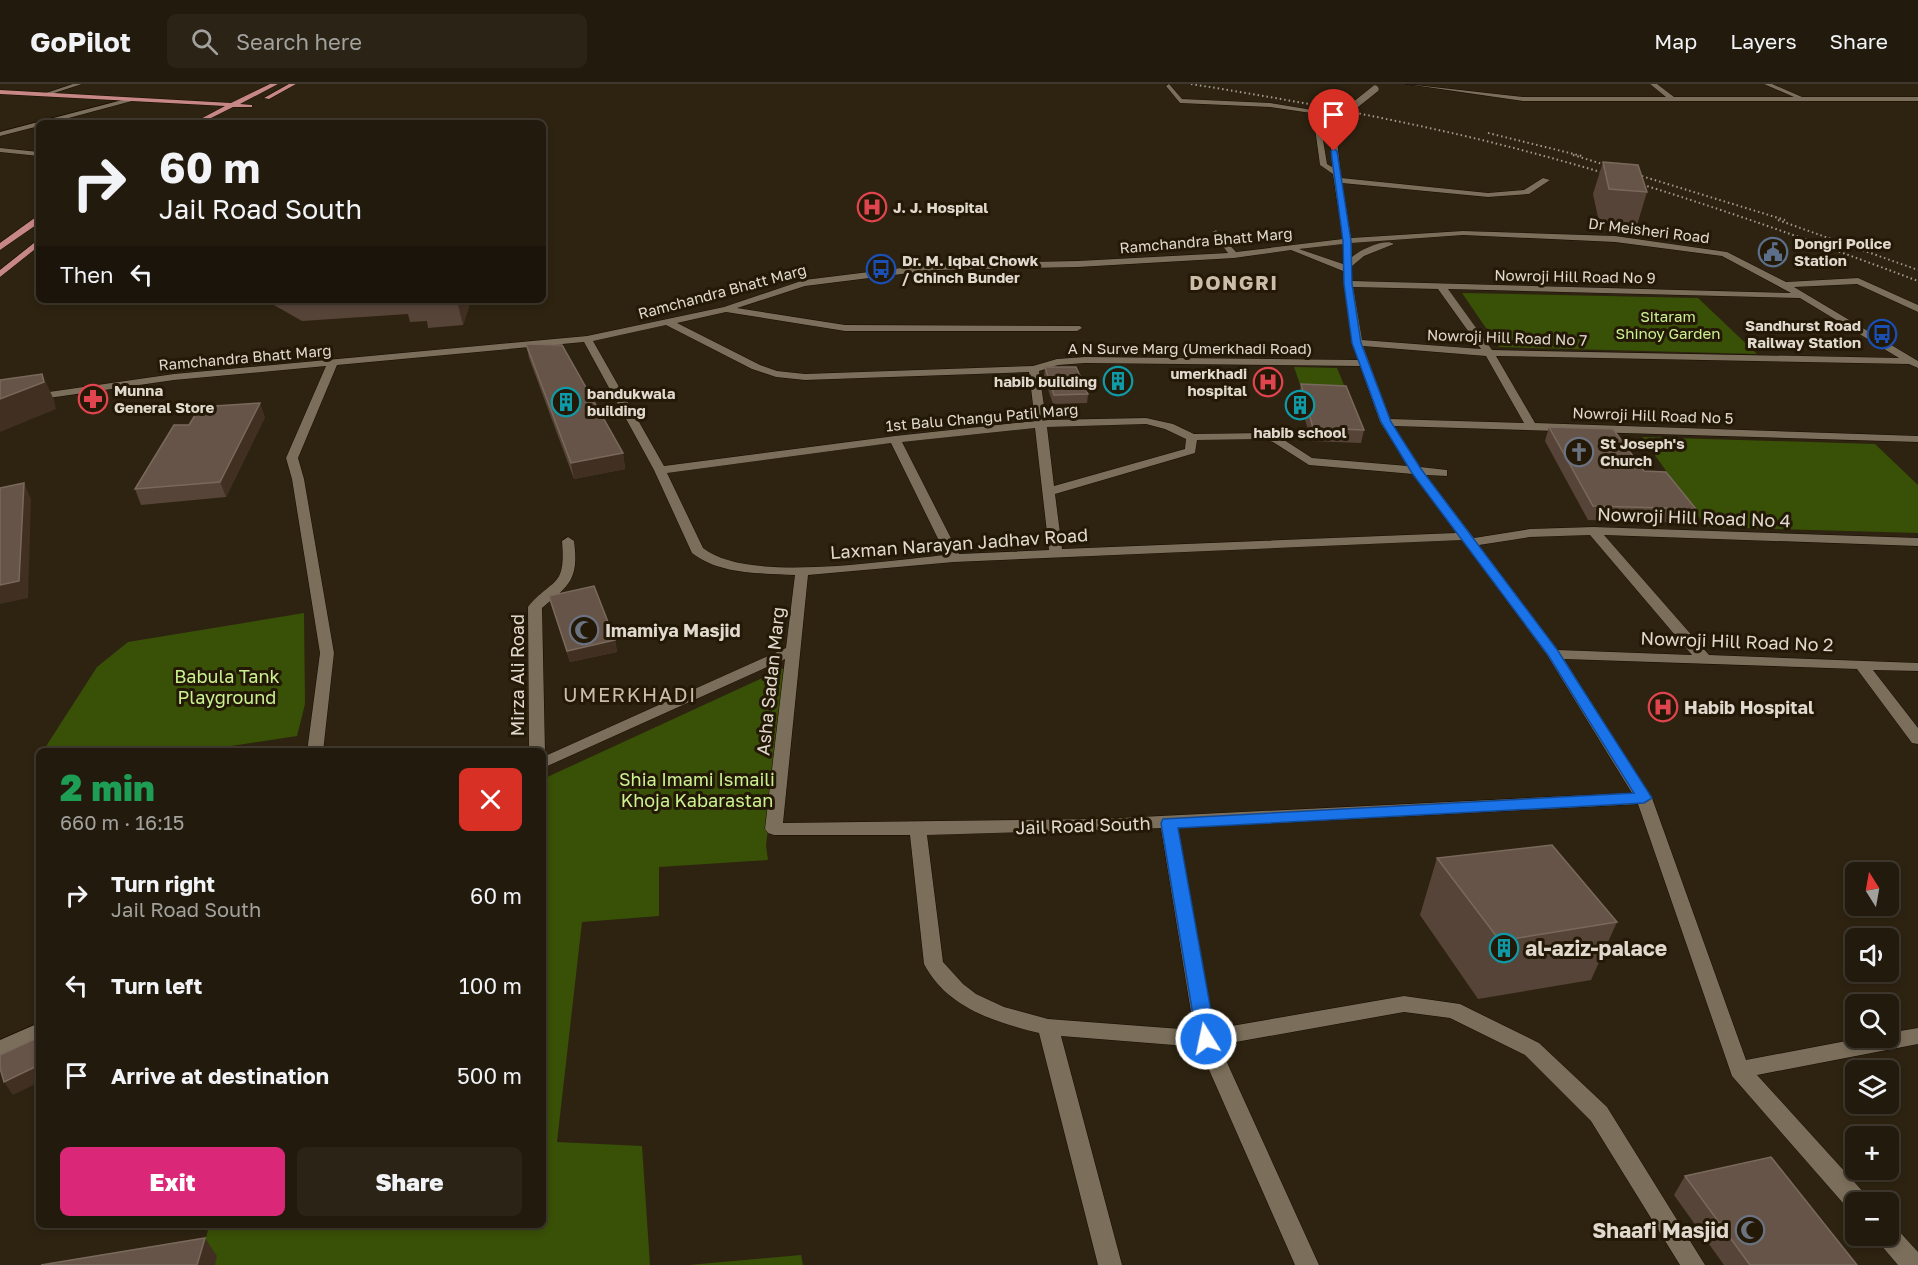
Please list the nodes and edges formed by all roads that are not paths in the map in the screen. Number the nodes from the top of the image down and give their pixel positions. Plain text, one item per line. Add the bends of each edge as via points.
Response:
1 (79, 84) edge
2 (275, 84) edge
3 (293, 84) edge
4 (1409, 84) edge
5 (1481, 84) edge
6 (1653, 84) edge
7 (1767, 84) edge
8 (1169, 86) dead end
9 (1376, 87) edge
10 (1518, 90) dead end
11 (0, 92) edge
12 (43, 95) junction
13 (1485, 95) junction
14 (1523, 99) junction
15 (1918, 99) edge
16 (130, 100) junction
17 (1674, 100) junction
18 (1808, 100) junction
19 (233, 105) junction
20 (250, 106) junction
21 (233, 115) dead end
22 (53, 120) edge
23 (202, 120) edge
24 (36, 124) edge
25 (0, 126) edge
26 (21, 129) junction
27 (36, 130) edge
28 (0, 134) edge
29 (0, 150) edge
30 (36, 154) edge
31 (1337, 177) junction
32 (1546, 180) dead end
33 (36, 211) edge
34 (36, 221) edge
35 (1216, 232) dead end
36 (0, 236) edge
37 (1417, 236) junction
38 (36, 237) edge
39 (36, 238) edge
40 (1347, 241) junction
41 (0, 247) edge
42 (1286, 249) junction
43 (1234, 255) junction
44 (0, 261) edge
45 (1348, 273) junction
46 (0, 274) edge
47 (1784, 285) junction
48 (1442, 288) junction
49 (1802, 296) junction
50 (726, 309) junction
51 (1918, 309) edge
52 (670, 322) junction
53 (1077, 328) dead end
54 (587, 339) junction
55 (1357, 343) junction
56 (1489, 353) junction
57 (1363, 363) junction
58 (1914, 363) edge
59 (332, 364) junction
60 (1034, 369) junction
61 (0, 402) edge
62 (1386, 422) junction
63 (1039, 424) junction
64 (1531, 426) junction
65 (1192, 437) junction
66 (895, 439) junction
67 (1918, 440) edge
68 (660, 470) junction
69 (1416, 470) junction
70 (1443, 473) dead end
71 (1051, 491) junction
72 (1593, 531) junction
73 (1468, 539) junction
74 (568, 541) dead end
75 (1918, 542) edge
76 (1056, 554) junction
77 (954, 558) junction
78 (802, 572) junction
79 (793, 650) junction
80 (1554, 654) junction
81 (1704, 659) junction
82 (1862, 666) junction
83 (1918, 667) edge
84 (1918, 739) edge
85 (315, 748) edge
86 (537, 748) edge
87 (546, 762) edge
88 (1644, 798) junction
89 (1169, 823) junction
90 (774, 829) joint
91 (918, 831) junction
92 (1048, 1027) junction
93 (36, 1032) edge
94 (1918, 1036) edge
95 (1206, 1039) junction
96 (0, 1049) edge
97 (1739, 1070) junction
98 (1848, 1192) edge
99 (1897, 1246) edge
100 (1110, 1265) edge
101 (1307, 1265) edge
102 (1693, 1265) edge
103 (1914, 1265) edge

1 - 12 street
2 - 19 main road
3 - 20 main road
4 - 13 street
5 - 13 street
6 - 17 street
7 - 18 street
8 - 31 street via 1180,101 1270,105 1329,114 1318,128 1320,150 1324,165
9 - 31 street, bridge via 1340,117 1333,130
10 - 14 street
11 - 12 main road
12 - 16 main road
13 - 14 street
14 - 17 street
15 - 18 street
16 - 19 main road
16 - 22 street
17 - 18 street
19 - 20 main road
19 - 23 main road
20 - 21 main road
24 - 26 street
25 - 26 street
26 - 27 street
26 - 28 street
29 - 30 street
31 - 32 street via 1488,195 1526,192
31 - 40 street
33 - 36 main road
34 - 41 main road
35 - 43 street
37 - 40 street, Dr Meisheri Road
37 - 45 street via 1362,254
37 - 47 street, Dr Meisheri Road via 1463,233 1615,239 1724,254
38 - 44 main road
39 - 46 main road
40 - 42 street, Ramchandra Bhatt Marg
40 - 45 street
42 - 43 street, Ramchandra Bhatt Marg
42 - 45 street, Nowroji Hill Road No 9 via 1332,262
43 - 50 street, Ramchandra Bhatt Marg via 934,267 804,283
45 - 48 street, Nowroji Hill Road No 9
45 - 55 street
47 - 49 street, Dr Meisheri Road
47 - 51 street via 1858,281
48 - 49 street, Nowroji Hill Road No 9
48 - 56 street
49 - 58 street, Dr Meisheri Road
50 - 52 street, Ramchandra Bhatt Marg
50 - 53 street via 845,328
52 - 54 street, Ramchandra Bhatt Marg
52 - 60 street, A N Surve Marg (Umerkhadi Road) via 776,374 824,378
54 - 59 street, Ramchandra Bhatt Marg
54 - 68 street, Laxman Narayan Jadhav Road
55 - 56 street, Nowroji Hill Road No 7
55 - 57 street
56 - 58 street, Nowroji Hill Road No 7
56 - 64 street
57 - 60 street, A N Surve Marg (Umerkhadi Road) via 1084,360
57 - 62 street
59 - 61 street, Ramchandra Bhatt Marg via 174,377
59 - 85 street via 292,458 327,653
60 - 63 street
62 - 64 street, Nowroji Hill Road No 5
62 - 69 street
63 - 65 street, 1st Balu Changu Patil Marg via 1146,421
63 - 66 street, 1st Balu Changu Patil Marg
63 - 71 street
64 - 67 street, Nowroji Hill Road No 5
65 - 69 street, 1st Balu Changu Patil Marg via 1264,436 1309,461
65 - 71 street via 1191,452
66 - 68 street, 1st Balu Changu Patil Marg
66 - 77 street
68 - 78 street, Laxman Narayan Jadhav Road via 697,550 706,558 735,567
69 - 70 street, 1st Balu Changu Patil Marg
69 - 73 street
71 - 76 street
72 - 73 street, Nowroji Hill Road No 4
72 - 75 street, Nowroji Hill Road No 4
72 - 81 street
73 - 76 street, Laxman Narayan Jadhav Road
73 - 80 street
74 - 86 street, Mirza Ali Road via 572,565 569,577 535,606
76 - 77 street, Laxman Narayan Jadhav Road
77 - 78 street, Laxman Narayan Jadhav Road
78 - 79 street, Asha Sadan Marg
79 - 87 street
79 - 90 street, Asha Sadan Marg
80 - 81 street, Nowroji Hill Road No 2
80 - 88 street
81 - 82 street, Nowroji Hill Road No 2
82 - 83 street, Nowroji Hill Road No 2
82 - 84 street
88 - 89 street, Jail Road South
88 - 97 street
89 - 91 street, Jail Road South
89 - 95 street
90 - 91 street, Jail Road South
91 - 92 street via 934,964 943,979 994,1014
92 - 95 street
92 - 100 street
93 - 96 street
94 - 97 street
95 - 101 street
95 - 102 street via 1404,1004 1454,1010 1486,1024 1532,1049 1599,1114
97 - 98 street
99 - 103 street

